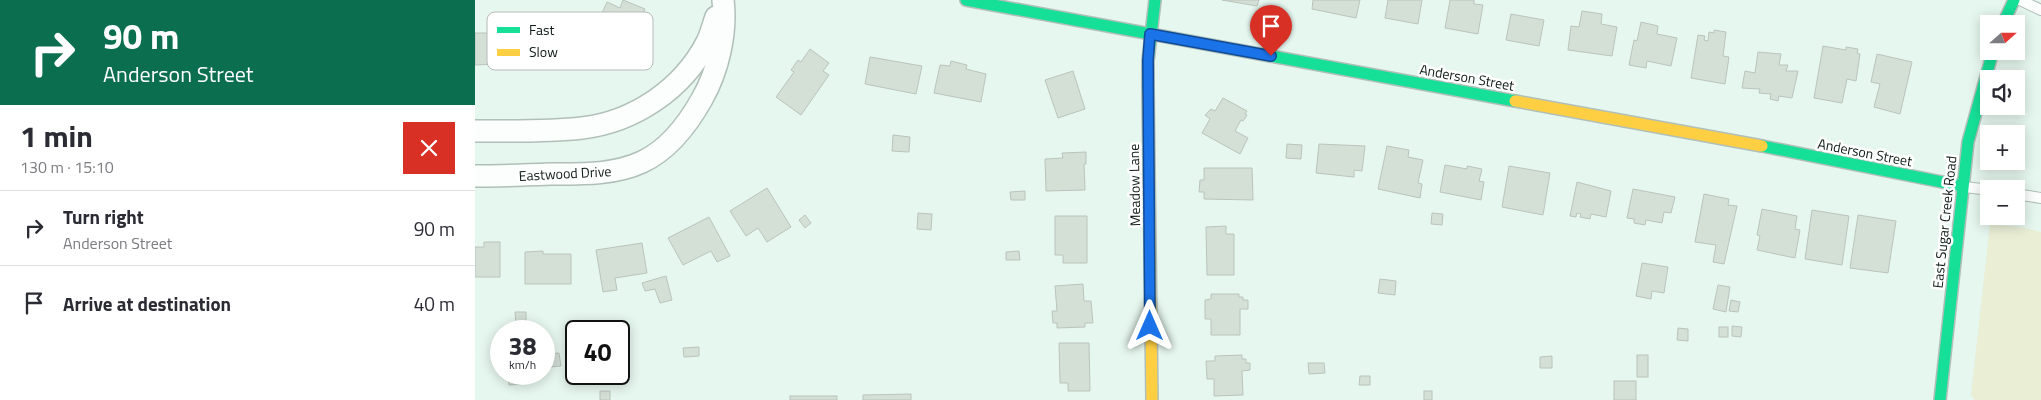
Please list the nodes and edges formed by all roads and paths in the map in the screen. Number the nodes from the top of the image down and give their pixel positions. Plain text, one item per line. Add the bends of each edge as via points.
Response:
1 (722, 0) edge
2 (965, 0) edge
3 (1155, 0) edge
4 (2014, 0) edge
5 (2020, 0) edge
6 (2041, 10) edge
7 (2007, 15) edge
8 (1150, 34) junction
9 (1991, 60) edge
10 (475, 132) edge
11 (475, 176) edge
12 (1962, 186) junction
13 (1980, 189) edge
14 (2025, 195) edge
15 (2041, 198) edge
16 (1151, 400) edge
17 (1940, 400) edge

1 - 10 street, Eastwood Drive via 707,42 690,69 649,105 626,116 584,128
1 - 11 street, Eastwood Drive via 723,38 707,90 695,112 664,147 642,162 617,170 587,174
2 - 8 street, Anderson Street
3 - 8 street, Meadow Lane
4 - 7 street
5 - 6 lane
8 - 12 street, Anderson Street
8 - 16 street, Meadow Lane
9 - 12 street, East Sugar Creek Road via 1968,142
12 - 13 lane
12 - 17 street, East Sugar Creek Road
14 - 15 lane

